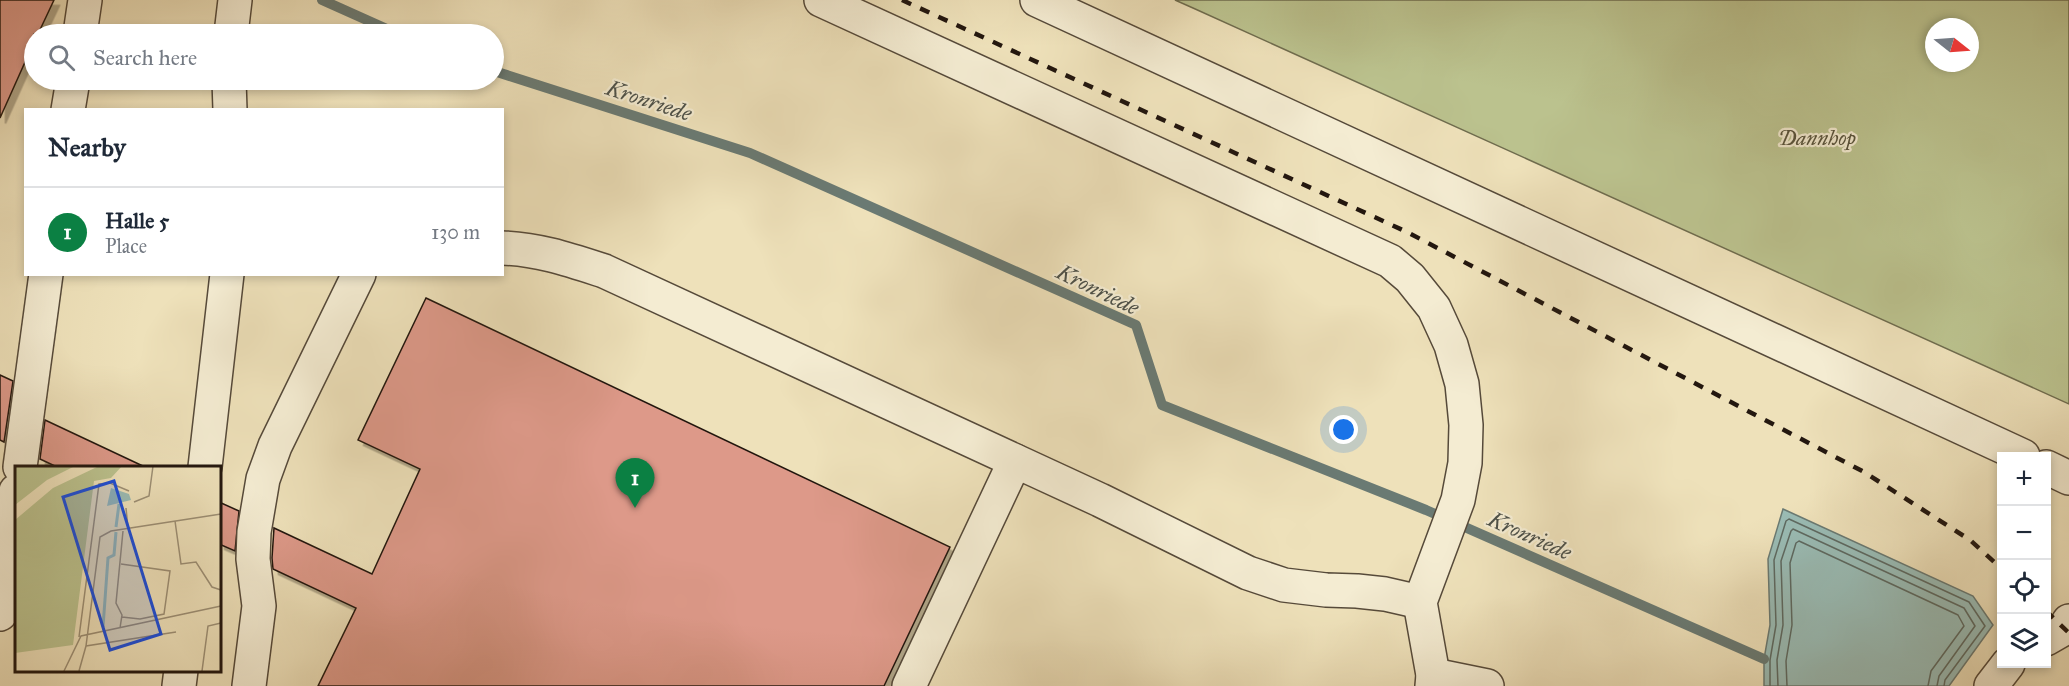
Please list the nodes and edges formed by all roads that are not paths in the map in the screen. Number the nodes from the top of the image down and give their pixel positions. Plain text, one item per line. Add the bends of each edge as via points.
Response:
1 (85, 0) edge
2 (235, 0) edge
3 (821, 0) edge
4 (1037, 0) edge
5 (81, 24) edge
6 (232, 24) edge
7 (71, 90) edge
8 (229, 90) edge
9 (68, 108) edge
10 (230, 108) edge
11 (504, 248) edge
12 (45, 276) edge
13 (227, 276) edge
14 (358, 276) edge
15 (2014, 452) edge
16 (1015, 461) junction
17 (20, 466) edge
18 (205, 466) edge
19 (2051, 469) edge
20 (2069, 478) edge
21 (15, 499) edge
22 (1420, 602) junction
23 (0, 614) edge
24 (2069, 621) edge
25 (2051, 636) edge
26 (2004, 668) edge
27 (181, 671) edge
28 (1433, 680) edge
29 (179, 686) edge
30 (249, 686) edge
31 (909, 686) edge
32 (1487, 686) edge
33 (1991, 686) edge

1 - 5 street
2 - 6 street
3 - 22 street via 1390,261 1410,278 1434,308 1451,345 1462,384 1466,425 1465,463 1458,500
4 - 15 street
7 - 9 street
8 - 10 street
11 - 16 street via 557,255 604,271
12 - 17 street
13 - 18 street
14 - 30 street via 275,446 264,479 254,532 259,606
16 - 22 street via 1248,573 1284,585 1384,594
16 - 31 street
19 - 20 street
21 - 23 street
22 - 28 street
24 - 25 street
26 - 33 street
27 - 29 street
28 - 32 street

